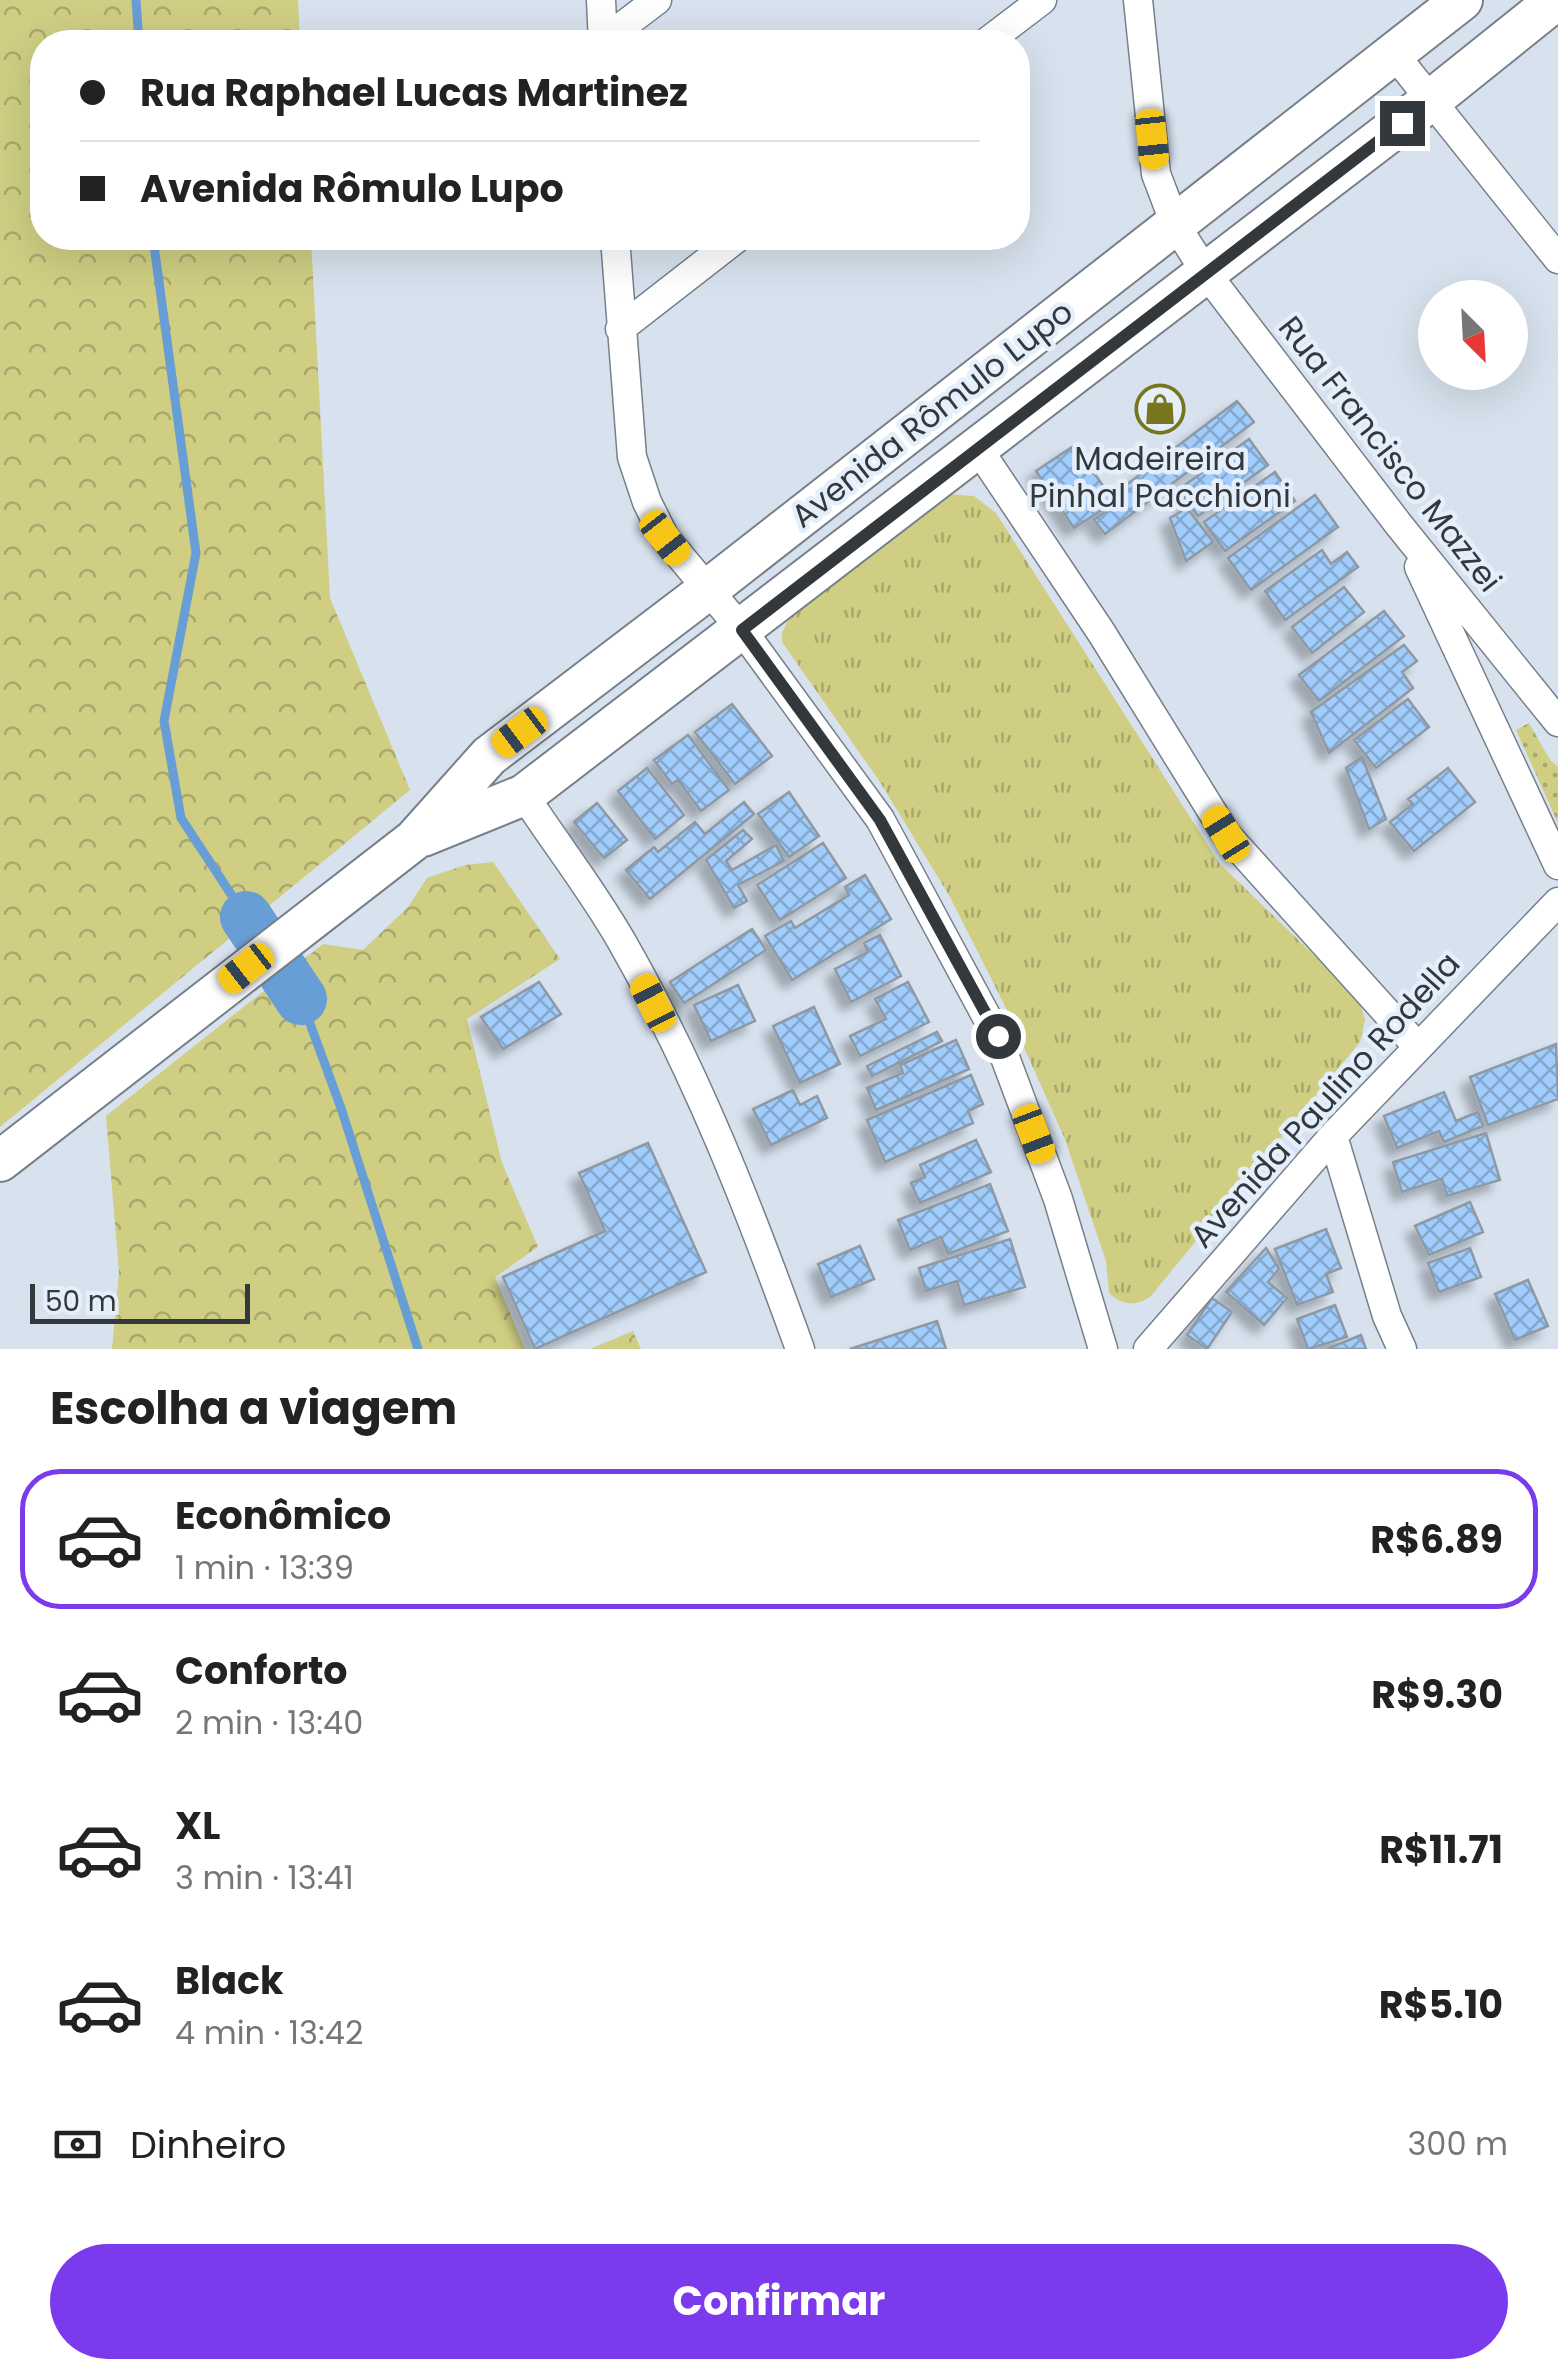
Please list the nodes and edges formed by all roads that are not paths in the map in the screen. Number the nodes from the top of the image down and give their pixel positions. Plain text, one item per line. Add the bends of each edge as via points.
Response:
1 (601, 0) edge
2 (657, 0) edge
3 (1042, 0) edge
4 (1138, 0) edge
5 (1462, 0) edge
6 (1556, 0) edge
7 (602, 30) edge
8 (618, 30) edge
9 (1003, 30) edge
10 (1394, 54) junction
11 (1430, 101) junction
12 (1175, 224) junction
13 (616, 250) edge
14 (722, 250) edge
15 (1558, 259) edge
16 (1206, 273) junction
17 (620, 329) junction
18 (976, 447) junction
19 (1399, 525) junction
20 (706, 591) junction
21 (742, 630) junction
22 (1558, 722) edge
23 (524, 795) junction
24 (414, 840) junction
25 (1558, 865) edge
26 (1558, 902) edge
27 (1418, 1046) junction
28 (1333, 1136) junction
29 (0, 1161) edge
30 (800, 1349) edge
31 (1104, 1349) edge
32 (1148, 1349) edge
33 (1402, 1349) edge

1 - 7 street
2 - 8 street
3 - 9 street
4 - 12 street, Rua Francisco Mazzei via 1156,174
5 - 10 street, Avenida Rômulo Lupo
6 - 11 street, Avenida Rômulo Lupo
10 - 11 street
10 - 12 street, Avenida Rômulo Lupo
11 - 15 street
11 - 16 street, Avenida Rômulo Lupo
12 - 16 street, Rua Francisco Mazzei
12 - 20 street, Avenida Rômulo Lupo
13 - 17 street
14 - 17 street
16 - 18 street, Avenida Rômulo Lupo
16 - 19 street, Rua Francisco Mazzei
17 - 20 street via 632,457 665,538
18 - 21 street, Avenida Rômulo Lupo
18 - 27 street via 1226,834
19 - 22 street, Rua Francisco Mazzei
19 - 25 street
20 - 21 street
20 - 24 street, Avenida Rômulo Lupo via 489,756
21 - 23 street, Avenida Rômulo Lupo
21 - 31 street via 880,820 998,1036
23 - 24 street, Avenida Rômulo Lupo
23 - 30 street via 621,940 701,1097
24 - 29 street, Avenida Rômulo Lupo
26 - 27 street, Avenida Paulino Rodella
27 - 28 street, Avenida Paulino Rodella
28 - 32 street, Avenida Paulino Rodella
28 - 33 street

